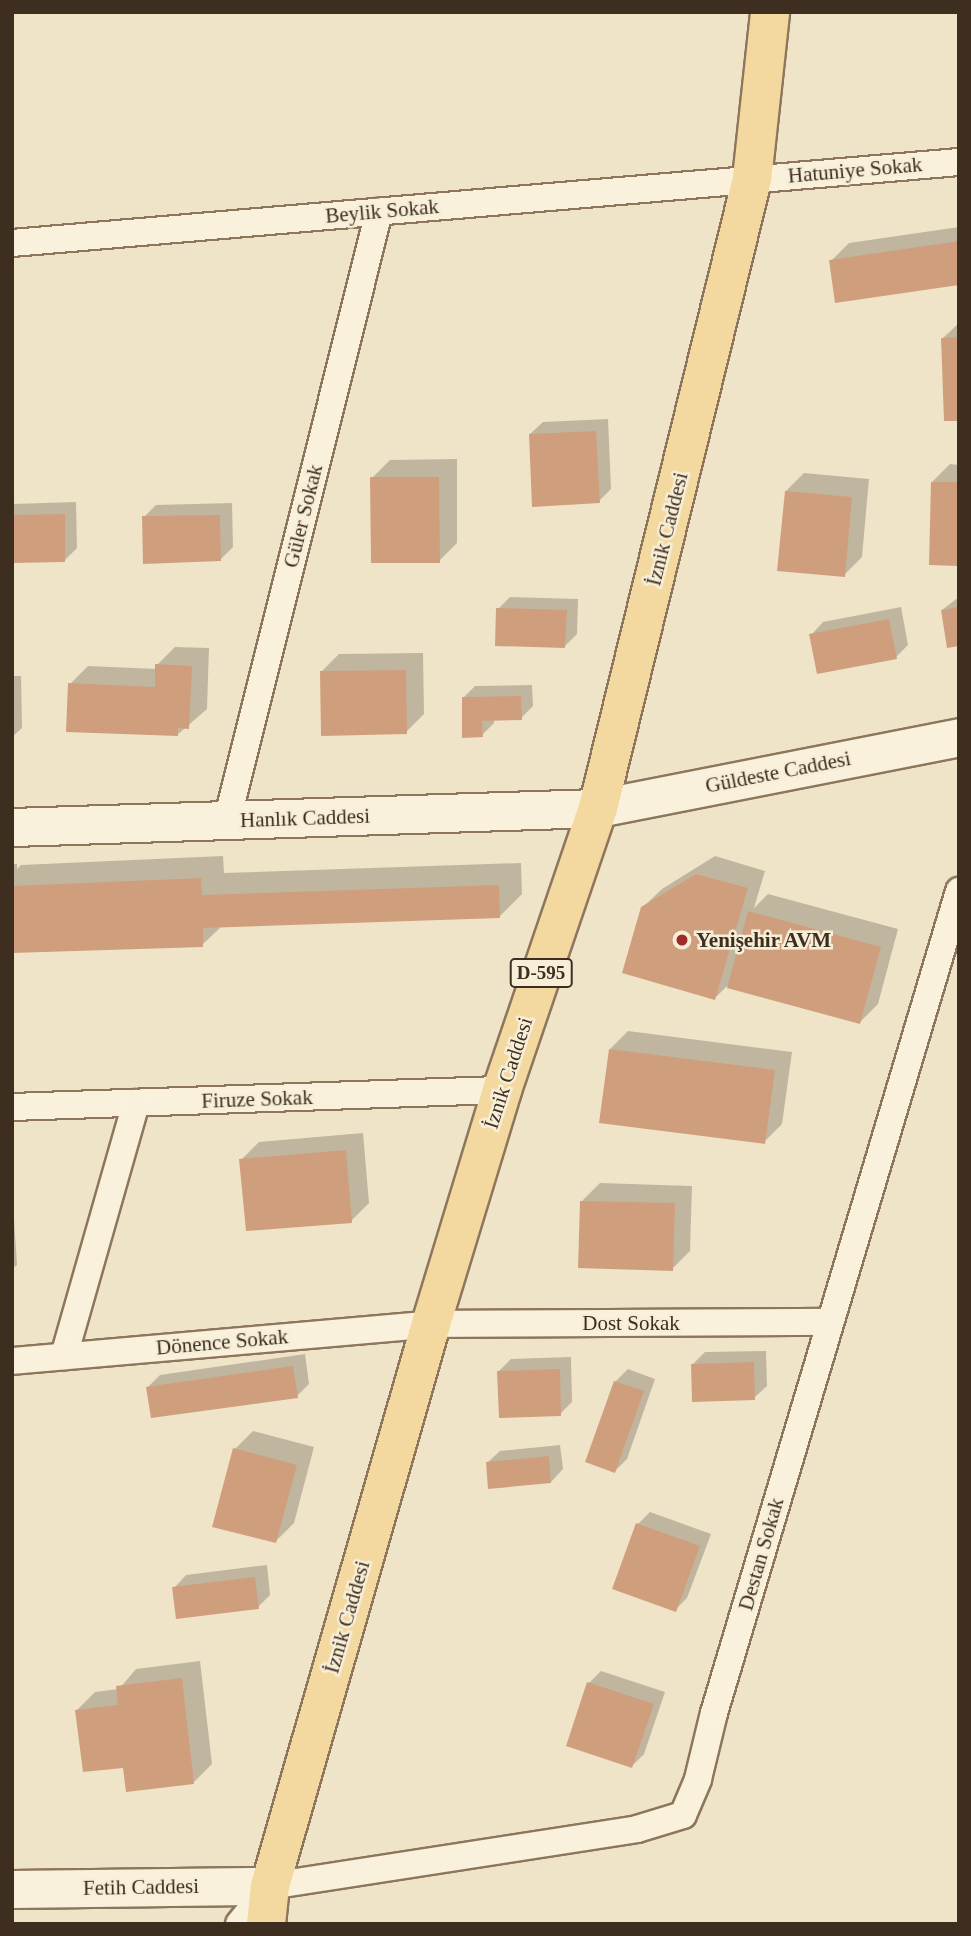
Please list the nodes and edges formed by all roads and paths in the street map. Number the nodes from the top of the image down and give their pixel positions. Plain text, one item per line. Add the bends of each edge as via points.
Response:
1 (771, 12) edge
2 (959, 162) edge
3 (752, 179) junction
4 (379, 212) junction
5 (12, 243) edge
6 (959, 737) edge
7 (598, 808) junction
8 (227, 821) junction
9 (12, 827) edge
10 (959, 891) edge
11 (502, 1090) junction
12 (136, 1103) junction
13 (12, 1107) edge
14 (830, 1321) junction
15 (431, 1324) junction
16 (64, 1356) junction
17 (12, 1361) edge
18 (270, 1886) junction
19 (12, 1889) edge
20 (239, 1924) edge
21 (266, 1924) edge

1 - 3 main road, İznik Caddesi / D-595
2 - 3 street, Hatuniye Sokak
3 - 4 street, Beylik Sokak
3 - 7 main road, İznik Caddesi / D-595
4 - 5 street, Beylik Sokak
4 - 8 street, Güler Sokak
6 - 7 street, Güldeste Caddesi
7 - 8 street, Hanlık Caddesi
7 - 11 main road, İznik Caddesi / D-595
8 - 9 street, Hanlık Caddesi
10 - 14 street, Destan Sokak
11 - 12 street, Firuze Sokak
11 - 15 main road, İznik Caddesi / D-595
12 - 13 street, Firuze Sokak
12 - 16 street
14 - 15 street, Dost Sokak
14 - 18 street, Destan Sokak via 698,1779 683,1815 637,1829
15 - 16 street, Dönence Sokak
15 - 18 main road, İznik Caddesi / D-595
16 - 17 street, Dönence Sokak
18 - 19 street, Fetih Caddesi
18 - 20 street
18 - 21 main road, İznik Caddesi / D-595

